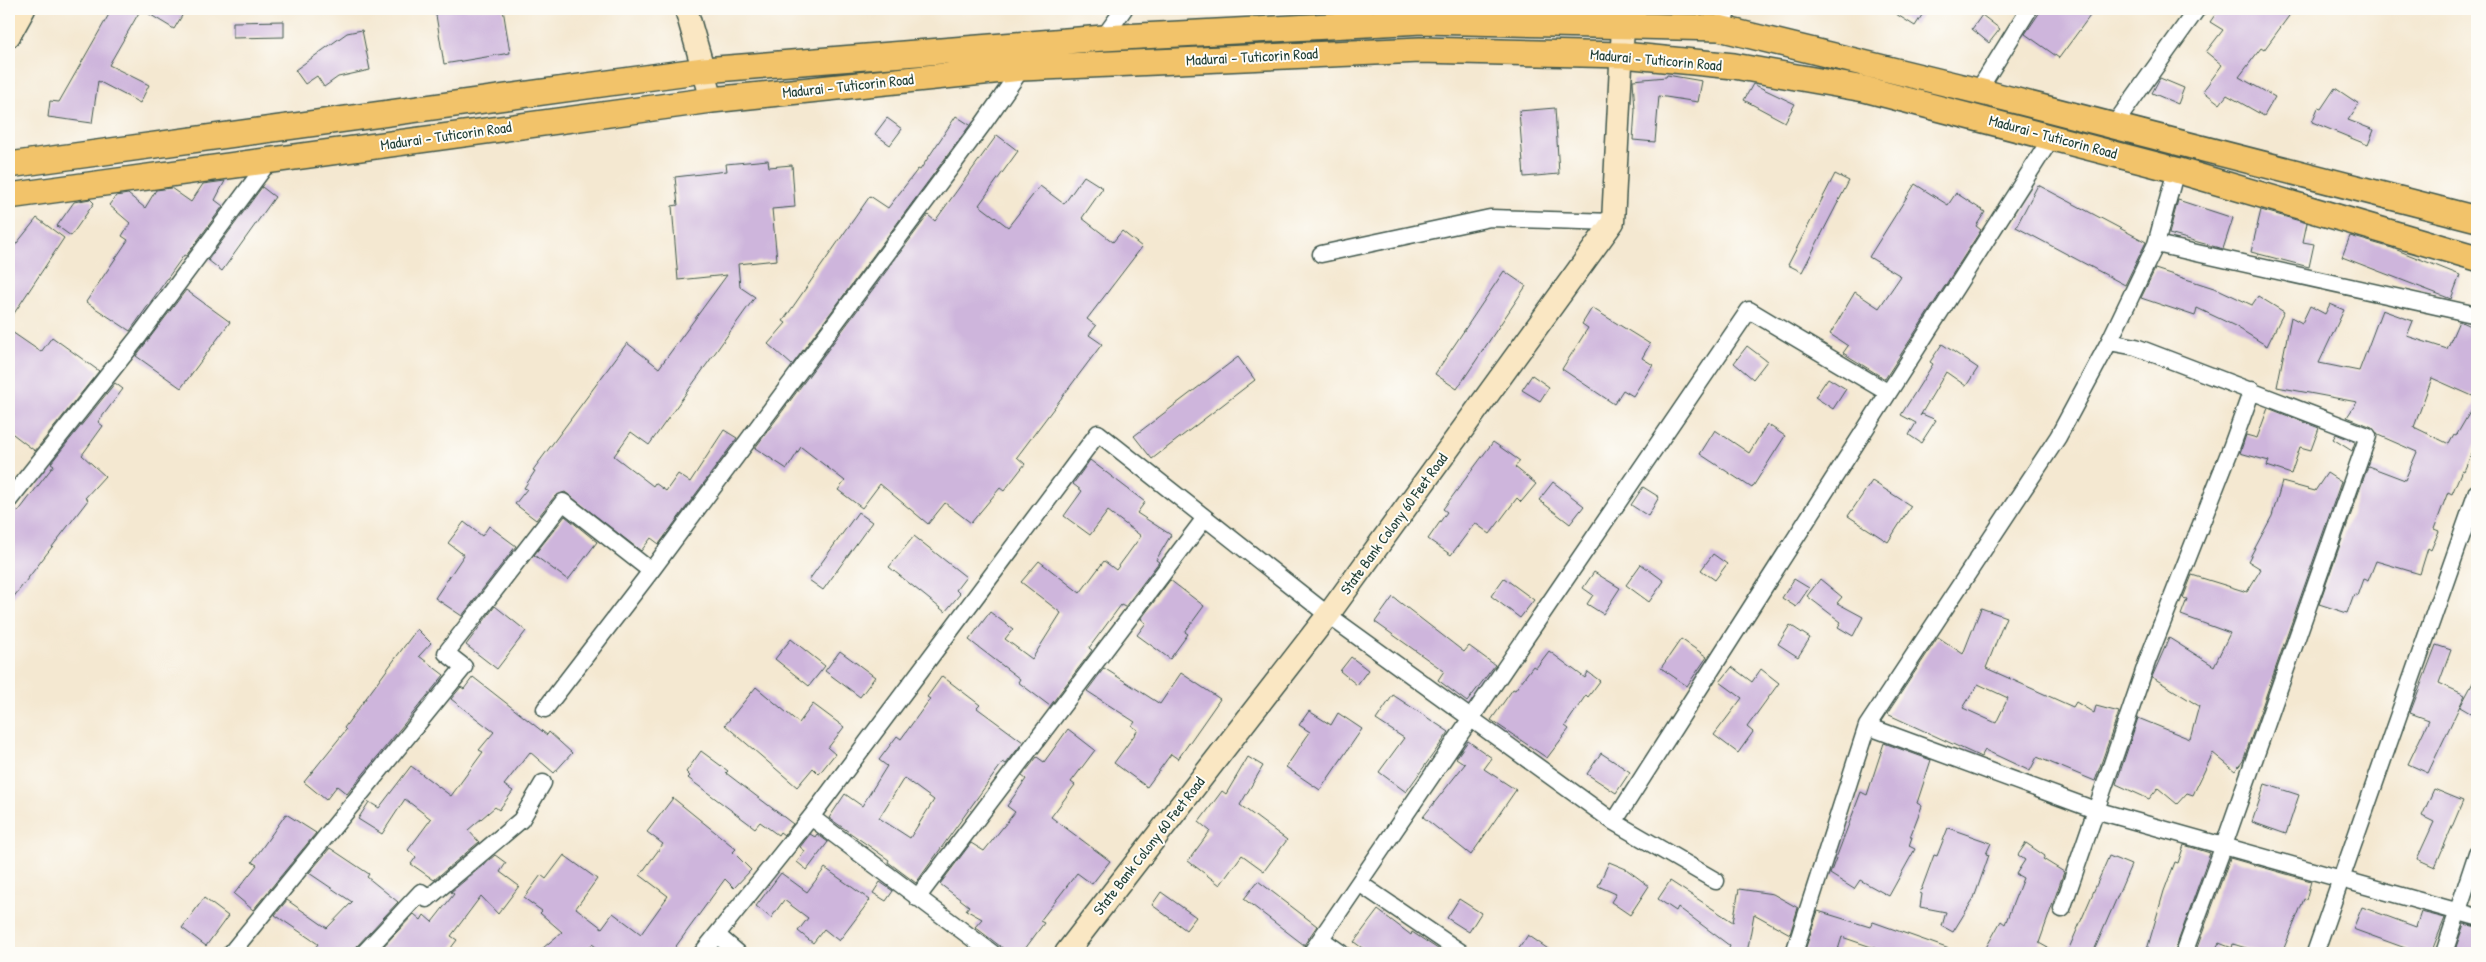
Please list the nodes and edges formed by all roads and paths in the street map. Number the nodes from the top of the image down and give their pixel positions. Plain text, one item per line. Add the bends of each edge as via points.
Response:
1 (24, 9) edge
2 (686, 9) edge
3 (1124, 9) edge
4 (2029, 9) edge
5 (2197, 9) edge
6 (1724, 19) edge
7 (1623, 26) junction
8 (9, 36) edge
9 (1103, 38) junction
10 (1623, 55) junction
11 (1022, 68) junction
12 (704, 70) junction
13 (1978, 90) junction
14 (712, 100) junction
15 (2114, 126) junction
16 (2052, 137) junction
17 (269, 161) junction
18 (9, 165) edge
19 (2176, 170) junction
20 (9, 196) edge
21 (2477, 219) edge
22 (1613, 222) junction
23 (2156, 244) junction
24 (1321, 254) dead end
25 (2477, 258) edge
26 (2477, 315) edge
27 (2109, 342) junction
28 (2252, 390) junction
29 (1888, 392) junction
30 (2477, 492) edge
31 (9, 500) edge
32 (1205, 518) junction
33 (651, 572) junction
34 (1328, 615) junction
35 (545, 709) dead end
36 (1472, 718) junction
37 (1867, 726) junction
38 (543, 783) dead end
39 (2095, 810) junction
40 (811, 817) junction
41 (1614, 822) junction
42 (2224, 845) junction
43 (2477, 853) edge
44 (2341, 879) junction
45 (1716, 881) dead end
46 (1359, 883) junction
47 (918, 898) junction
48 (2062, 909) dead end
49 (2458, 912) junction
50 (2477, 917) edge
51 (717, 935) junction
52 (1321, 939) junction
53 (231, 953) edge
54 (364, 953) edge
55 (702, 953) edge
56 (738, 953) edge
57 (992, 953) edge
58 (1066, 953) edge
59 (1312, 953) edge
60 (1341, 953) edge
61 (1462, 953) edge
62 (1794, 953) edge
63 (2184, 953) edge
64 (2315, 953) edge
65 (2444, 953) edge

1 - 8 street
2 - 12 street
3 - 9 street
4 - 13 street
5 - 15 street
6 - 7 main road, Madurai - Tuticorin Road
6 - 13 main road, Madurai - Tuticorin Road
7 - 9 main road, Madurai - Tuticorin Road via 1422,21
7 - 10 street
9 - 12 main road, Madurai - Tuticorin Road
10 - 11 main road, Madurai - Tuticorin Road via 1420,50
10 - 16 main road, Madurai - Tuticorin Road via 1734,66 1864,89
10 - 22 street
11 - 14 main road, Madurai - Tuticorin Road
11 - 33 street
12 - 14 street
12 - 18 main road, Madurai - Tuticorin Road
13 - 15 main road, Madurai - Tuticorin Road
14 - 17 main road, Madurai - Tuticorin Road
15 - 21 main road, Madurai - Tuticorin Road
16 - 19 main road, Madurai - Tuticorin Road
16 - 29 street
17 - 20 main road, Madurai - Tuticorin Road
17 - 31 street via 139,336
19 - 23 street
19 - 25 main road, Madurai - Tuticorin Road
22 - 24 street via 1490,218
22 - 34 street, State Bank Colony 60 Feet Road
23 - 26 street
23 - 27 street
27 - 28 street via 2136,347
27 - 37 street via 2058,437
28 - 39 street via 2148,659
28 - 42 street via 2368,436
29 - 36 street via 1749,310
29 - 41 street
30 - 44 street
32 - 34 street
32 - 40 street via 1098,433
32 - 47 street
33 - 35 street
33 - 53 street via 563,502 446,653 464,667
34 - 36 street
34 - 58 street, State Bank Colony 60 Feet Road
36 - 41 street
36 - 46 street
37 - 39 street
37 - 62 street
38 - 54 street via 521,820 427,899 421,892
39 - 42 street
39 - 48 street
40 - 47 street
40 - 51 street
41 - 45 street
42 - 44 street
42 - 63 street
43 - 49 street
44 - 49 street
44 - 64 street
46 - 52 street
46 - 61 street
47 - 57 street
49 - 50 street
49 - 65 street
51 - 55 street
51 - 56 street
52 - 59 street
52 - 60 street

